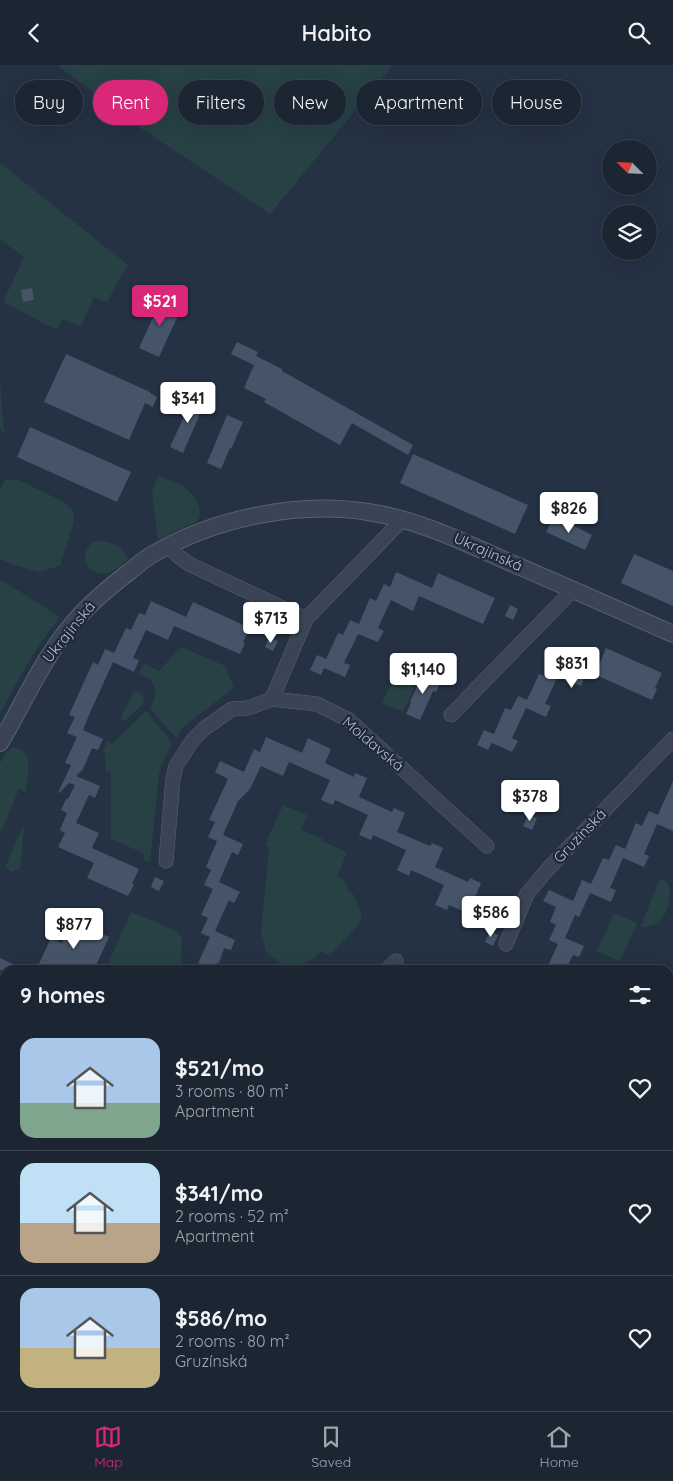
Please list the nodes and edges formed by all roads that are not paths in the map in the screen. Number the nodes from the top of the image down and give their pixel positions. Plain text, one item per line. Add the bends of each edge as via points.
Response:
1 (402, 520) junction
2 (168, 546) junction
3 (573, 590) junction
4 (306, 619) junction
5 (673, 634) edge
6 (272, 699) junction
7 (451, 715) dead end
8 (673, 739) edge
9 (0, 743) edge
10 (487, 846) dead end
11 (166, 861) dead end
12 (506, 944) dead end

1 - 2 street, Ukrajinská via 368,512 320,508 267,513 216,526
1 - 3 street, Ukrajinská via 447,534
1 - 4 street
2 - 4 street via 191,565
2 - 9 street, Ukrajinská via 153,553 99,595 72,624 42,666
3 - 5 street, Ukrajinská
3 - 7 street
4 - 6 street
6 - 10 street, Moldavská via 317,705 348,719
6 - 11 street, Moldavská via 248,708 232,709 205,728 183,753 173,779
8 - 12 street, Gruzínská via 542,876 527,895

